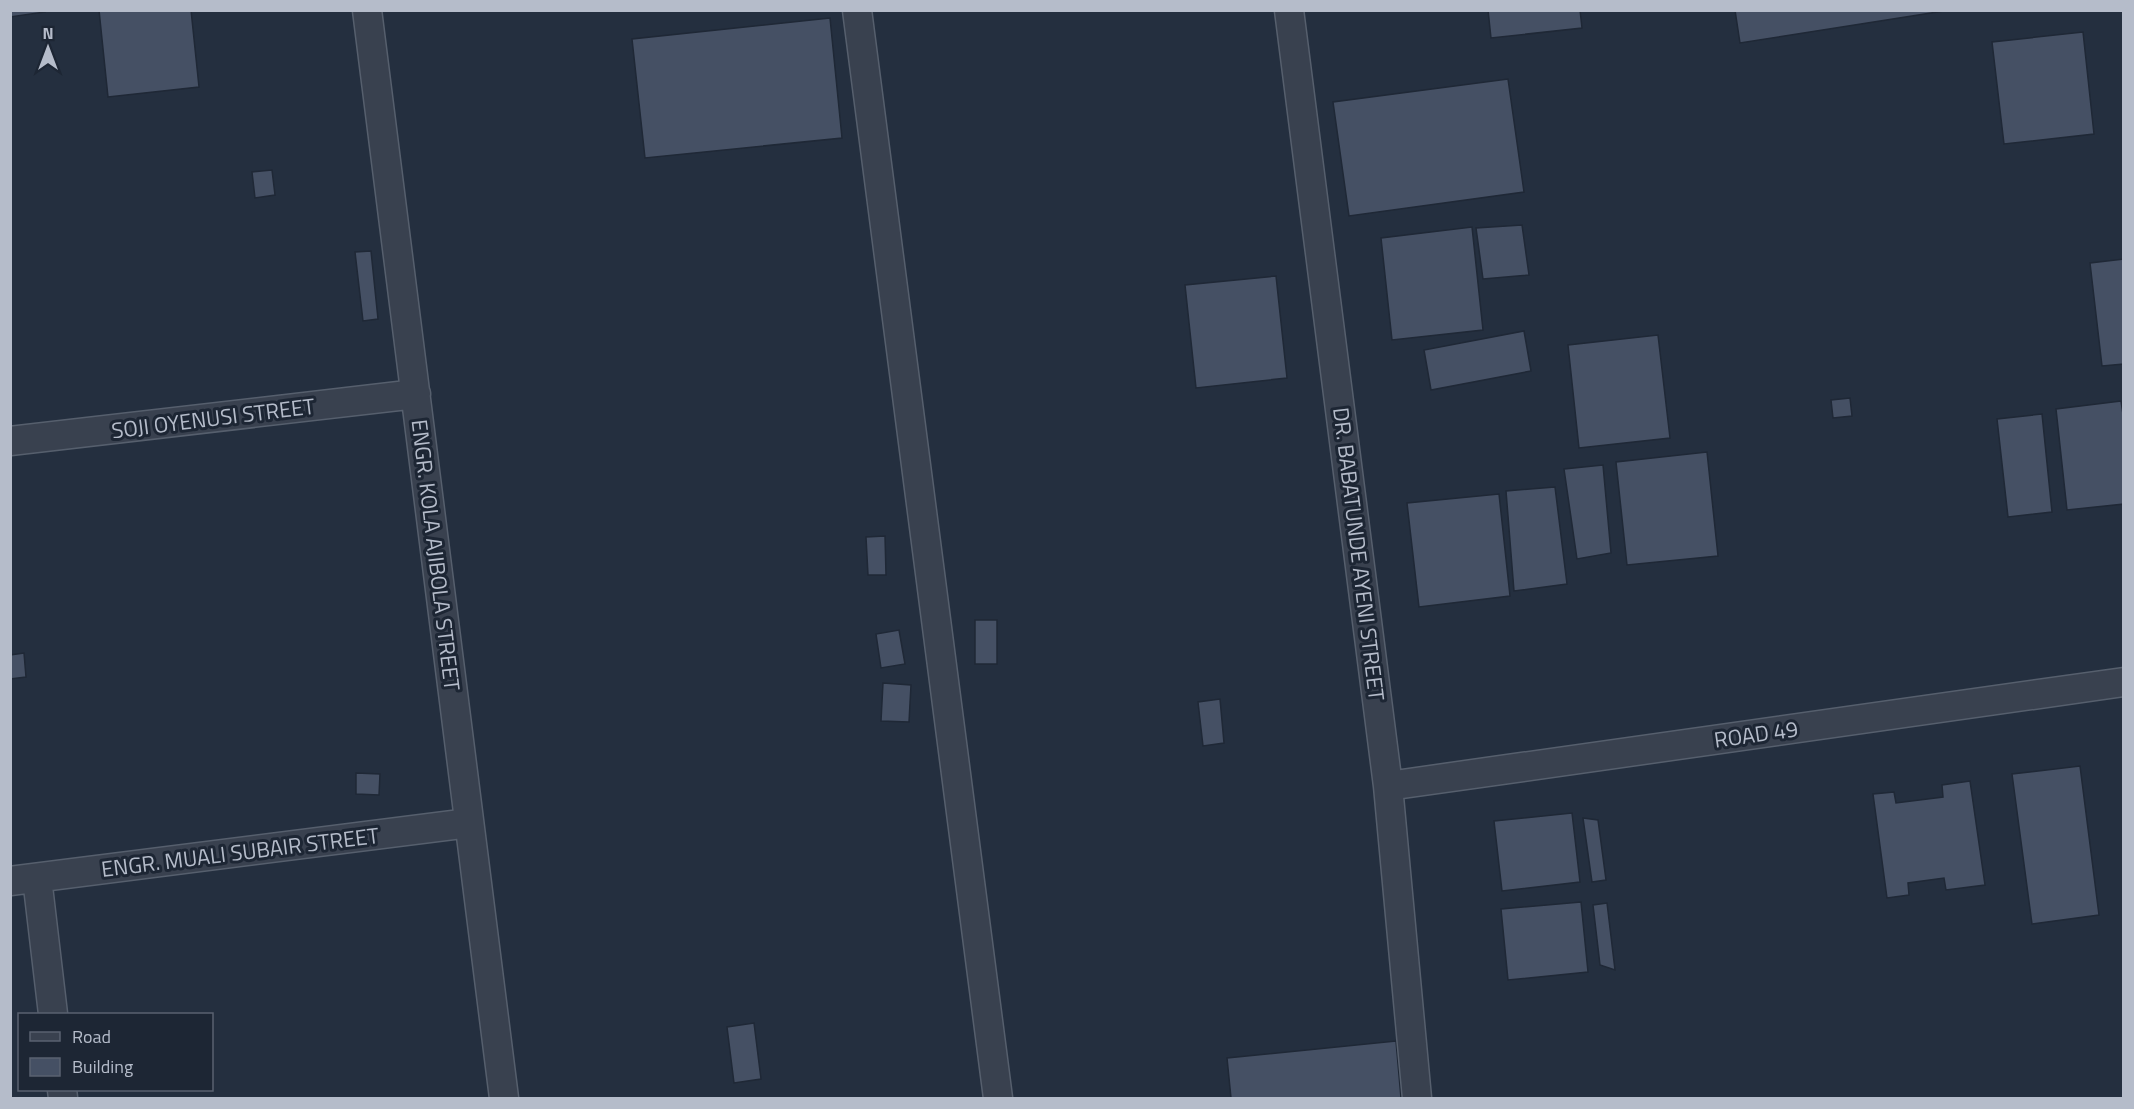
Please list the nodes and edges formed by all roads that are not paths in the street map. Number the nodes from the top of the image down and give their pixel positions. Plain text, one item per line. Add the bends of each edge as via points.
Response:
1 (367, 10) edge
2 (857, 10) edge
3 (1289, 10) edge
4 (416, 394) junction
5 (10, 441) edge
6 (2124, 682) edge
7 (1388, 786) junction
8 (469, 823) junction
9 (24, 880) edge
10 (53, 1013) edge
11 (504, 1098) edge
12 (998, 1098) edge
13 (1417, 1098) edge

1 - 4 street, ENGR. KOLA AJIBOLA STREET
2 - 12 street
3 - 7 street, DR. BABATUNDE AYENI STREET
4 - 5 street, SOJI OYENUSI STREET
4 - 8 street, ENGR. KOLA AJIBOLA STREET
6 - 7 street, ROAD 49
7 - 13 street, DR. BABATUNDE AYENI STREET
8 - 9 street, ENGR. MUALI SUBAIR STREET
8 - 11 street, ENGR. KOLA AJIBOLA STREET
9 - 10 street

